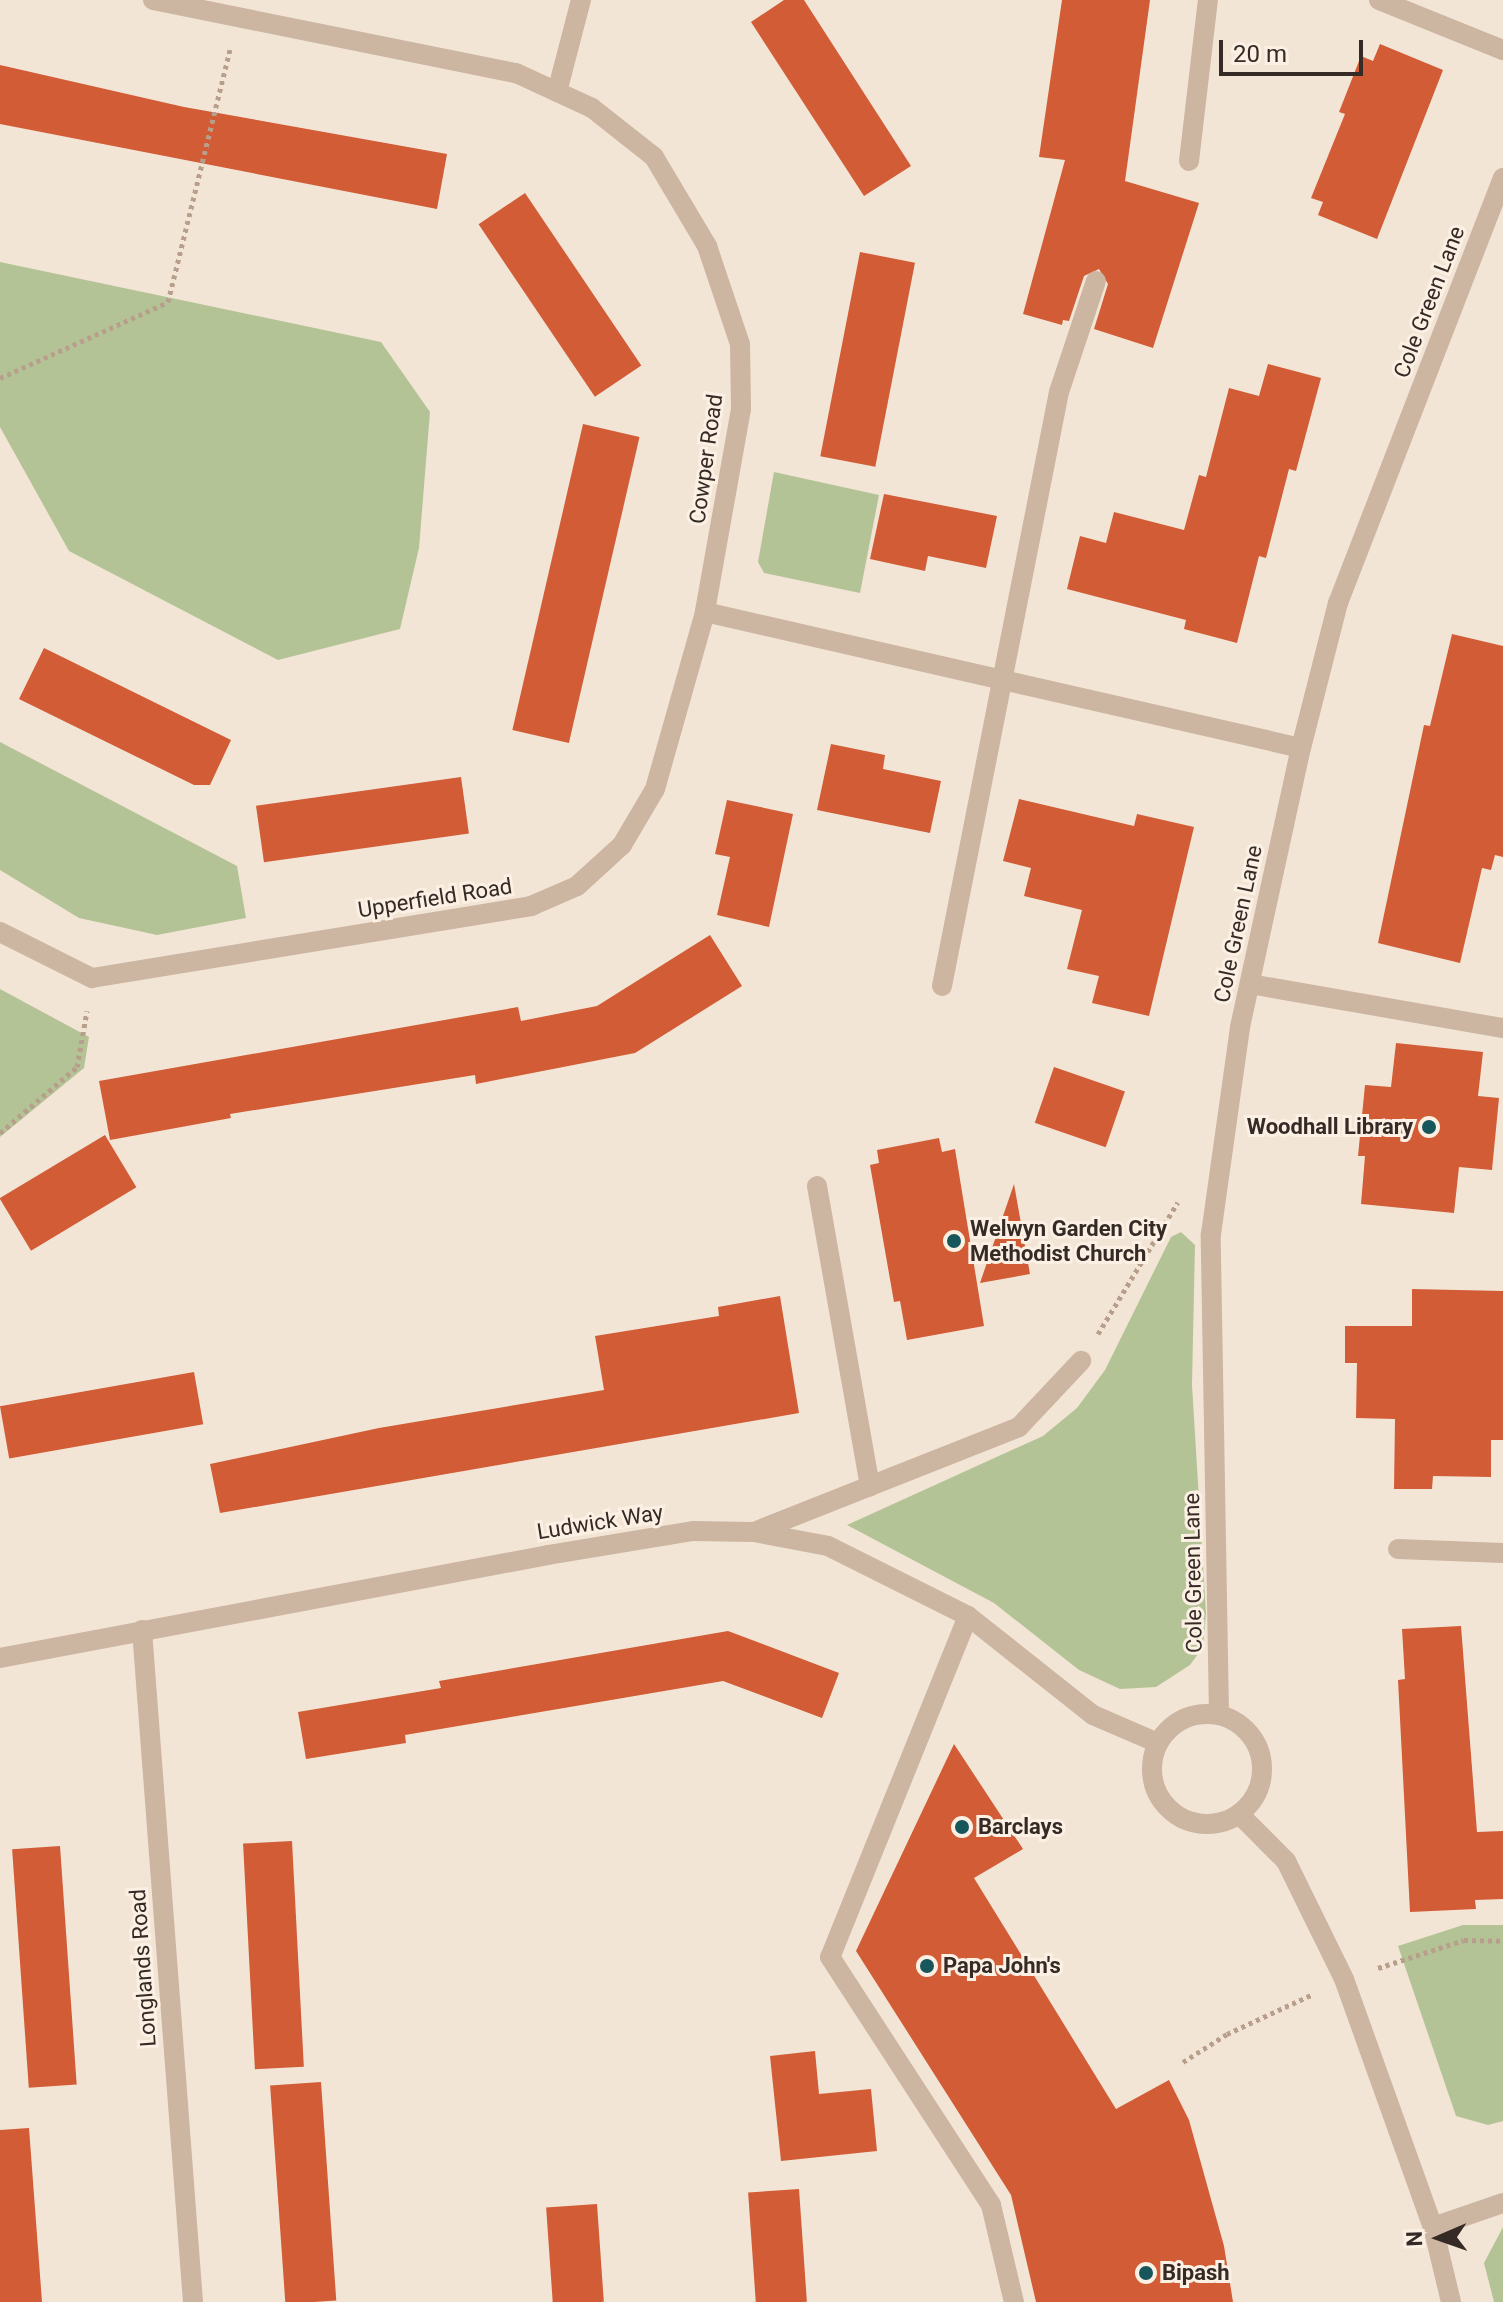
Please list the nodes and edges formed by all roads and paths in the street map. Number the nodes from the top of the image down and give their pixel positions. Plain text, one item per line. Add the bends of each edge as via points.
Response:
1 (153, 0) edge
2 (581, 0) edge
3 (1208, 0) edge
4 (1379, 0) edge
5 (238, 17) junction
6 (1503, 50) edge
7 (557, 92) junction
8 (1189, 161) dead end
9 (1503, 178) edge
10 (1096, 281) dead end
11 (0, 378) edge
12 (705, 612) junction
13 (1000, 679) junction
14 (1301, 748) junction
15 (0, 932) edge
16 (92, 978) junction
17 (1250, 984) junction
18 (942, 986) dead end
19 (1503, 1028) edge
20 (0, 1133) edge
21 (817, 1186) dead end
22 (1186, 1189) dead end
23 (1081, 1361) joint
24 (870, 1486) junction
25 (754, 1532) junction
26 (1398, 1549) dead end
27 (1503, 1553) edge
28 (968, 1616) junction
29 (142, 1630) junction
30 (0, 1658) edge
31 (1219, 1714) junction
32 (1158, 1743) junction
33 (1240, 1815) junction
34 (1503, 2203) edge
35 (1433, 2227) junction
36 (193, 2302) edge
37 (1014, 2302) edge
38 (1451, 2302) edge

1 - 5 street, Cowper Road
2 - 7 street
3 - 8 street
4 - 6 street
5 - 7 street, Cowper Road via 516,73
5 - 11 path via 168,302
7 - 12 street, Cowper Road via 592,108 654,157 707,246 740,344 741,409
9 - 14 street, Cole Green Lane via 1338,603
10 - 13 street via 1059,392 1029,561
12 - 13 street
12 - 16 street, Upperfield Road via 655,789 622,845 577,886 531,906
13 - 14 street
13 - 18 street
14 - 17 street, Cole Green Lane
15 - 16 street
16 - 20 path via 77,1067
17 - 19 street
17 - 31 street, Cole Green Lane via 1211,1234
21 - 24 street
22 - 23 path
23 - 24 street via 1019,1427
24 - 25 street
25 - 28 street, Ludwick Way via 828,1546
25 - 29 street, Ludwick Way via 693,1531
26 - 27 street
28 - 32 street, Ludwick Way via 1093,1715
28 - 37 street via 830,1957 991,2205
29 - 30 street, Ludwick Way
29 - 36 street, Longlands Road
31 - 32 street via 1185,1718
31 - 33 street via 1239,1722 1254,1738 1262,1758 1263,1779
32 - 33 street via 1153,1757 1156,1790 1177,1816 1209,1825
33 - 35 street via 1286,1861 1344,1979
34 - 35 street
35 - 38 street

